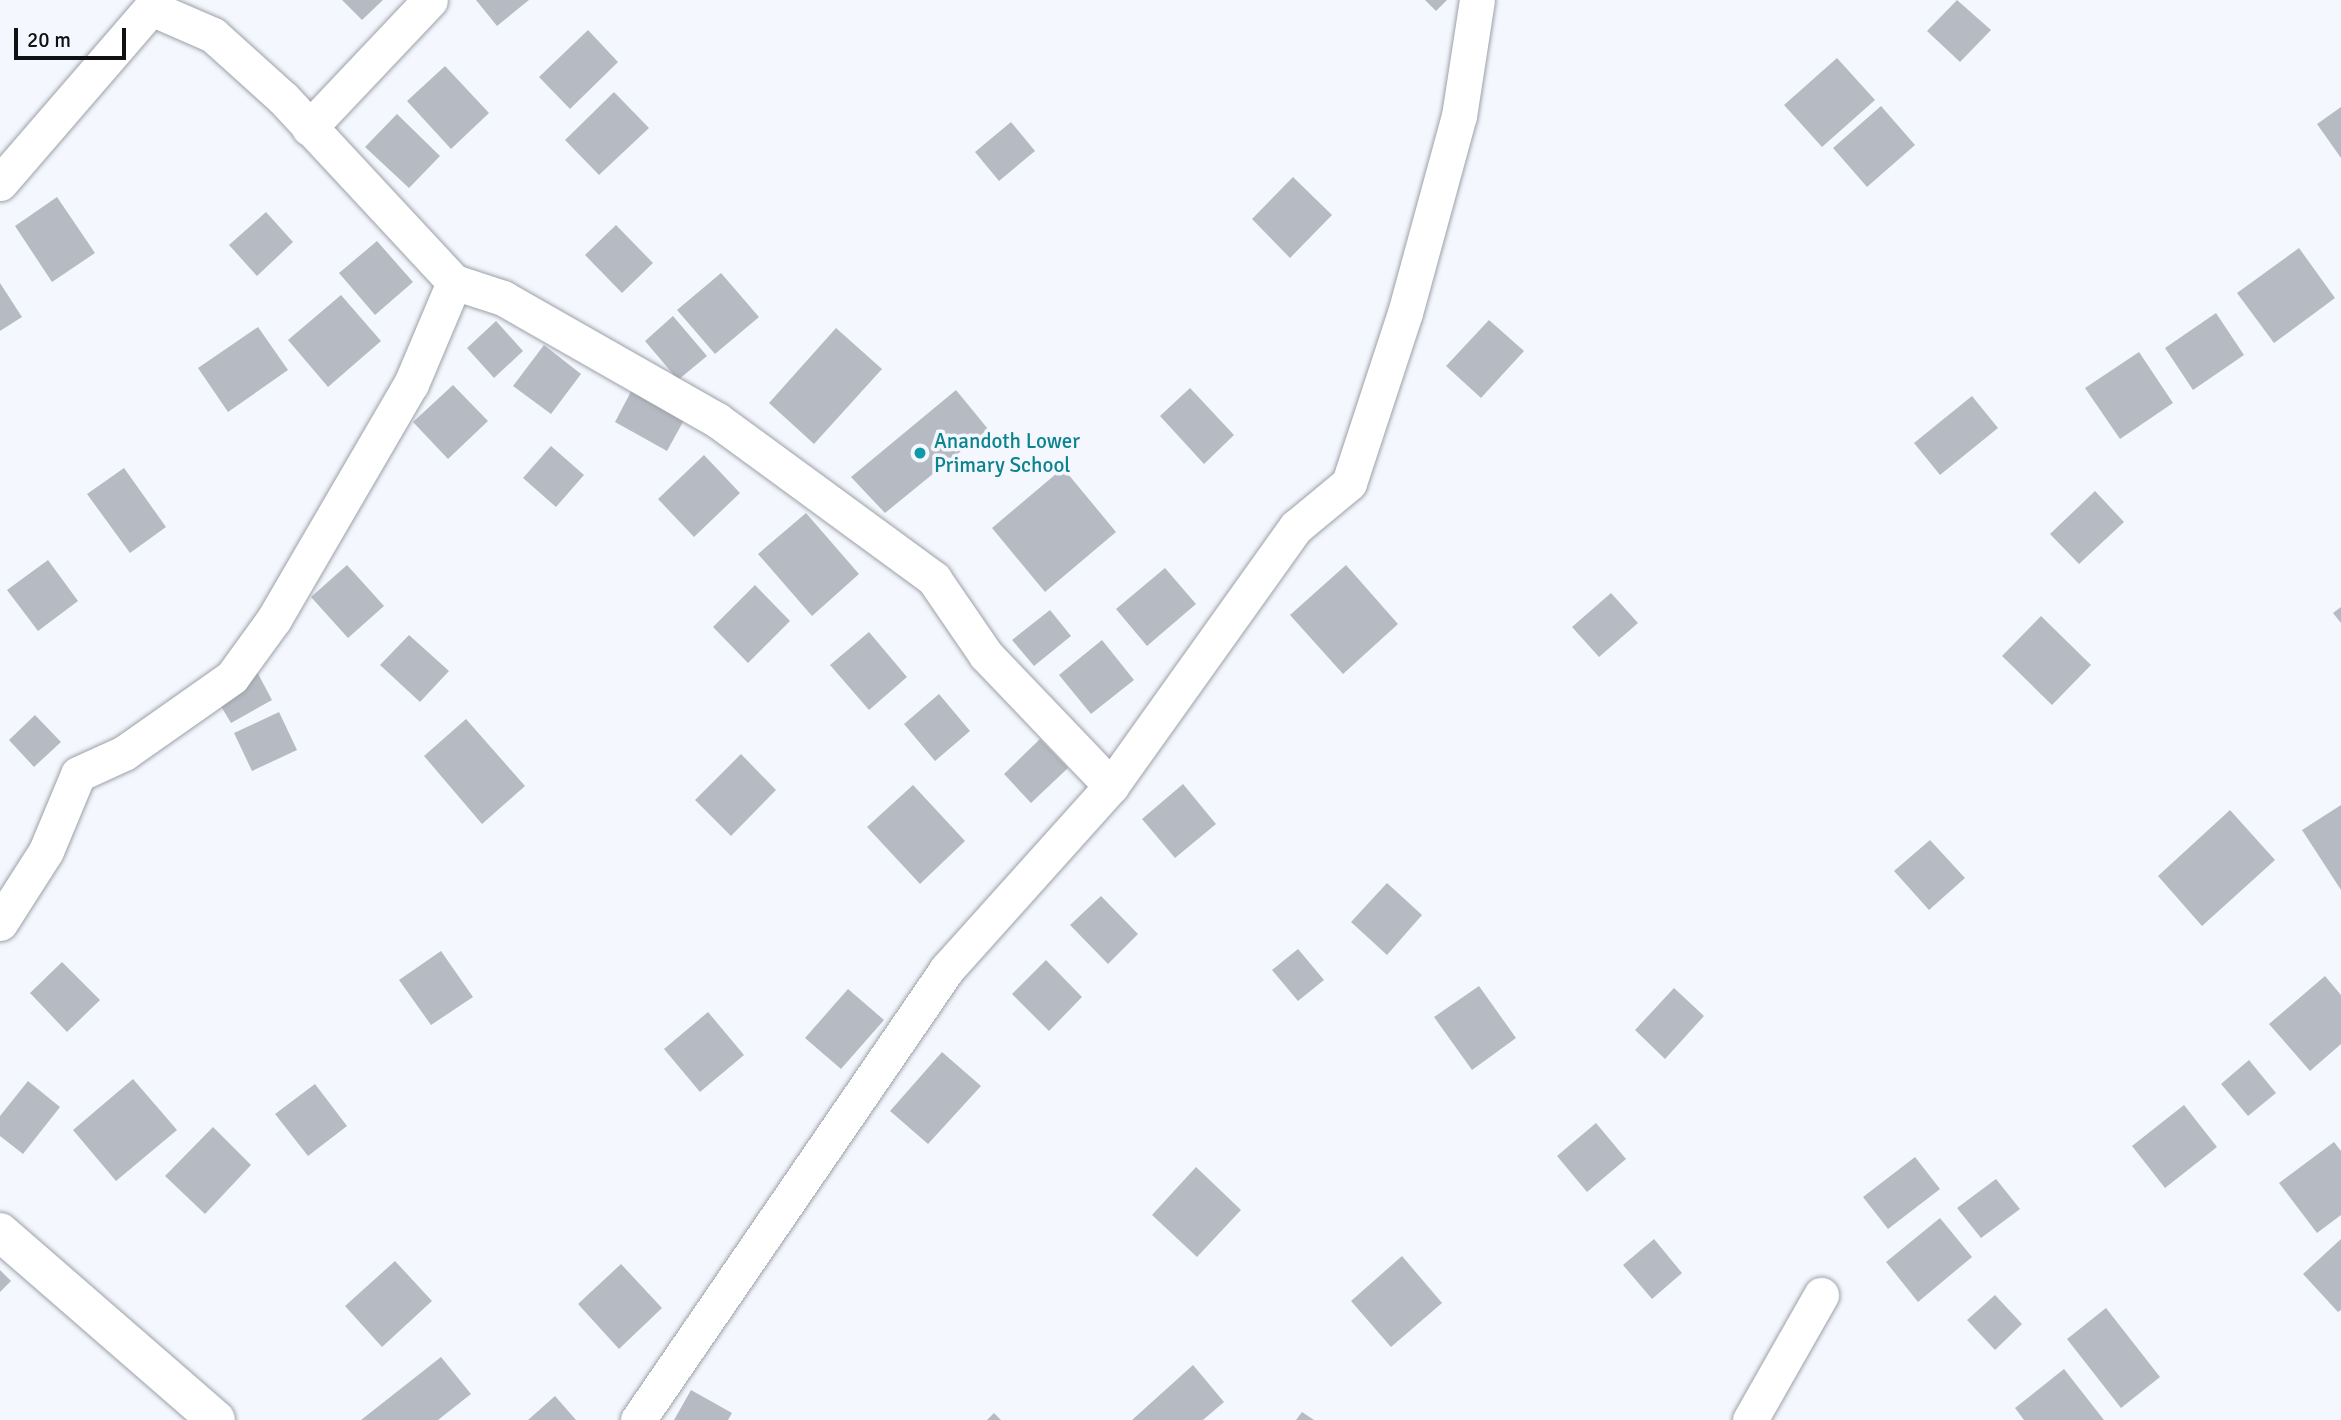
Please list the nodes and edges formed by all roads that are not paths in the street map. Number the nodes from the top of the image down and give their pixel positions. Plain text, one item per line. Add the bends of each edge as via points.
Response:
1 (430, 0) edge
2 (1478, 0) edge
3 (150, 4) edge
4 (309, 128) junction
5 (0, 183) edge
6 (454, 282) junction
7 (1111, 786) junction
8 (0, 923) edge
9 (0, 1232) edge
10 (1821, 1295) dead end
11 (216, 1420) edge
12 (638, 1420) edge
13 (1750, 1420) edge

1 - 4 street
2 - 7 street via 1459,116 1405,313 1349,483 1296,527
3 - 4 street via 213,35
3 - 5 street
4 - 6 street
6 - 7 street via 503,298 696,407 934,579 994,664
6 - 8 street via 411,384 274,619 232,677 124,753 78,774 46,851
7 - 12 street via 947,969
9 - 11 main road
10 - 13 street

